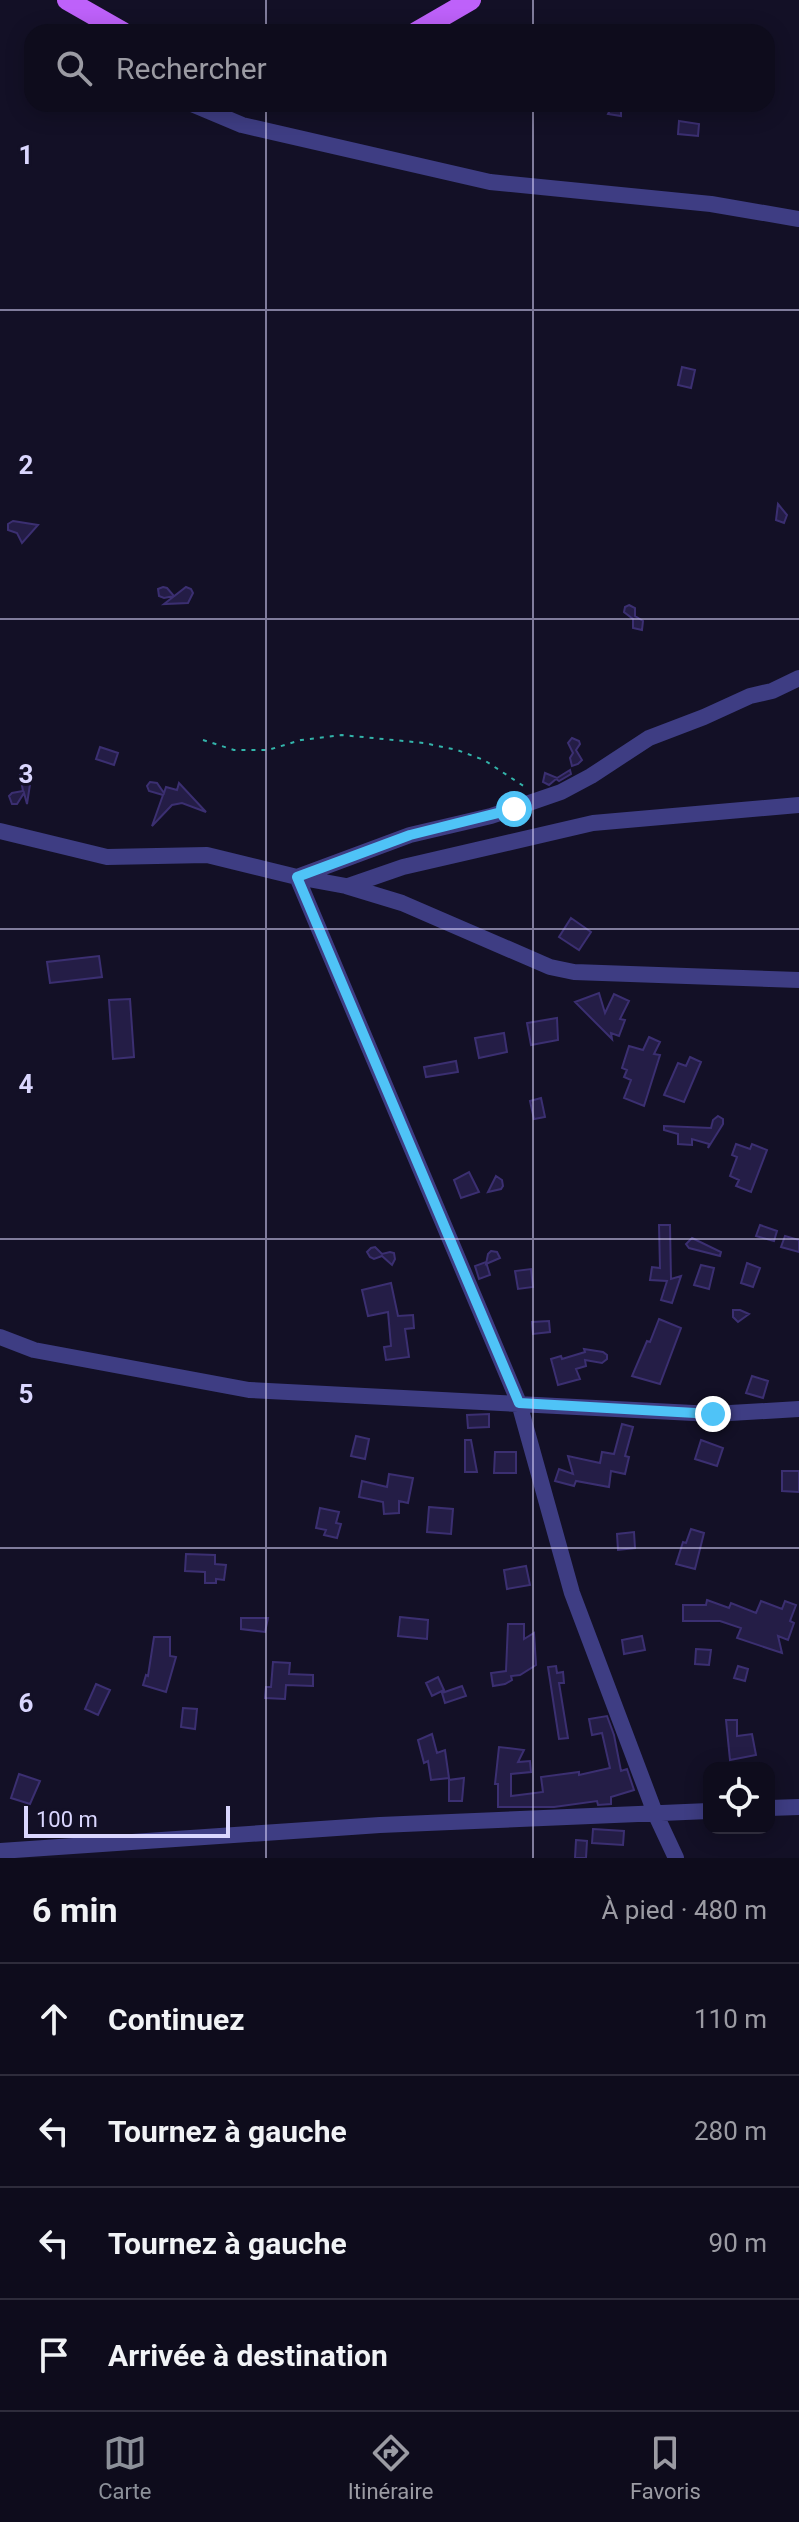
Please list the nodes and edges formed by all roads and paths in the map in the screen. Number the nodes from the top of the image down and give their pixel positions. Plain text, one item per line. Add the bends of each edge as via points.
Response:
1 (471, 0) edge
2 (68, 2) edge
3 (94, 24) edge
4 (108, 24) edge
5 (430, 24) edge
6 (211, 112) edge
7 (799, 219) edge
8 (799, 678) edge
9 (203, 740) dead end
10 (528, 788) dead end
11 (799, 805) edge
12 (0, 831) edge
13 (297, 877) junction
14 (346, 886) junction
15 (799, 980) edge
16 (0, 1337) edge
17 (519, 1403) junction
18 (799, 1409) edge
19 (799, 1807) edge
20 (775, 1808) edge
21 (703, 1811) edge
22 (655, 1813) junction
23 (0, 1851) edge
24 (676, 1858) edge

1 - 5 main road
2 - 3 street
2 - 4 main road
6 - 7 street via 242,125 490,182 711,204
8 - 13 street via 649,738 561,792 410,835
9 - 10 path via 234,750 268,750 342,735 424,743 484,760
11 - 14 street via 593,823 403,867
12 - 13 street via 107,857 207,855
13 - 14 street
13 - 17 street
14 - 15 street via 574,972
16 - 17 street via 34,1350 249,1390
17 - 18 street via 713,1414
17 - 22 street via 572,1593
19 - 20 street
21 - 22 street
22 - 23 street
22 - 24 street

